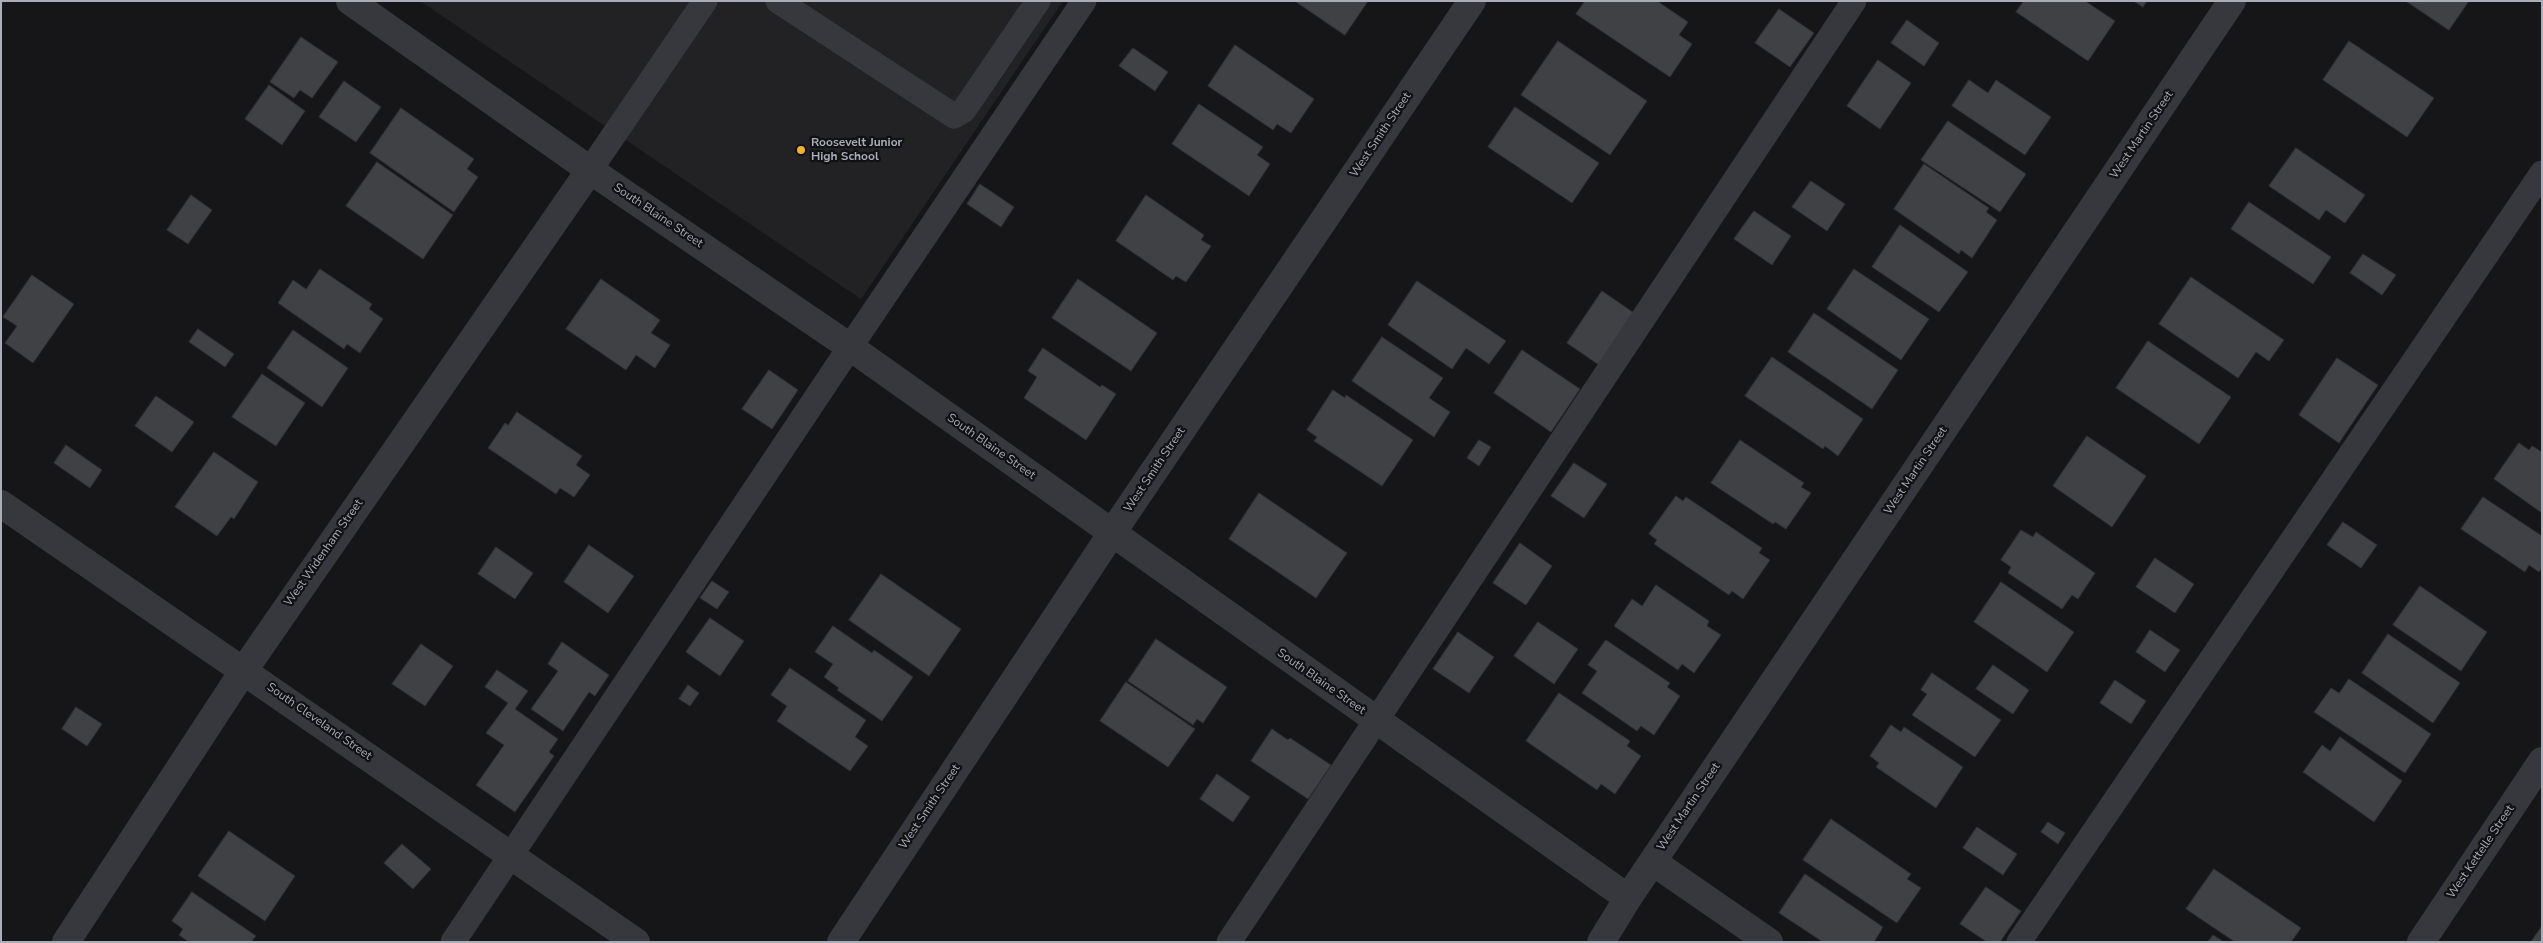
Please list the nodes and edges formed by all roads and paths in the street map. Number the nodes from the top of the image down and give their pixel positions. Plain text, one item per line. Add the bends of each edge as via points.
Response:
1 (350, 1) edge
2 (705, 1) edge
3 (778, 1) edge
4 (1038, 1) edge
5 (1084, 1) edge
6 (1472, 1) edge
7 (1854, 1) edge
8 (2232, 1) edge
9 (590, 170) junction
10 (2542, 173) edge
11 (850, 347) junction
12 (1, 504) edge
13 (1112, 533) junction
14 (244, 670) junction
15 (1374, 720) junction
16 (2542, 762) edge
17 (512, 856) junction
18 (1653, 862) junction
19 (1628, 898) junction
20 (66, 942) edge
21 (453, 942) edge
22 (636, 942) edge
23 (841, 942) edge
24 (1229, 942) edge
25 (1601, 942) edge
26 (1769, 942) edge
27 (2019, 942) edge
28 (2420, 942) edge

1 - 9 street, South Blaine Street
2 - 9 lane
3 - 4 lane via 954,116 964,110
5 - 11 lane
6 - 13 street, West Smith Street
7 - 15 lane
8 - 18 street, West Martin Street
9 - 11 street, South Blaine Street
9 - 14 street, West Widenham Street
10 - 27 lane
11 - 13 street, South Blaine Street
11 - 17 lane
12 - 14 street, South Cleveland Street
13 - 15 street, South Blaine Street
13 - 23 street, West Smith Street
14 - 17 street, South Cleveland Street
14 - 20 street, West Widenham Street
15 - 19 street, South Blaine Street
15 - 24 lane
16 - 28 street, West Kettelle Street
17 - 21 lane
17 - 22 street, South Cleveland Street
18 - 19 street, West Martin Street
18 - 26 street
19 - 25 street, West Martin Street

